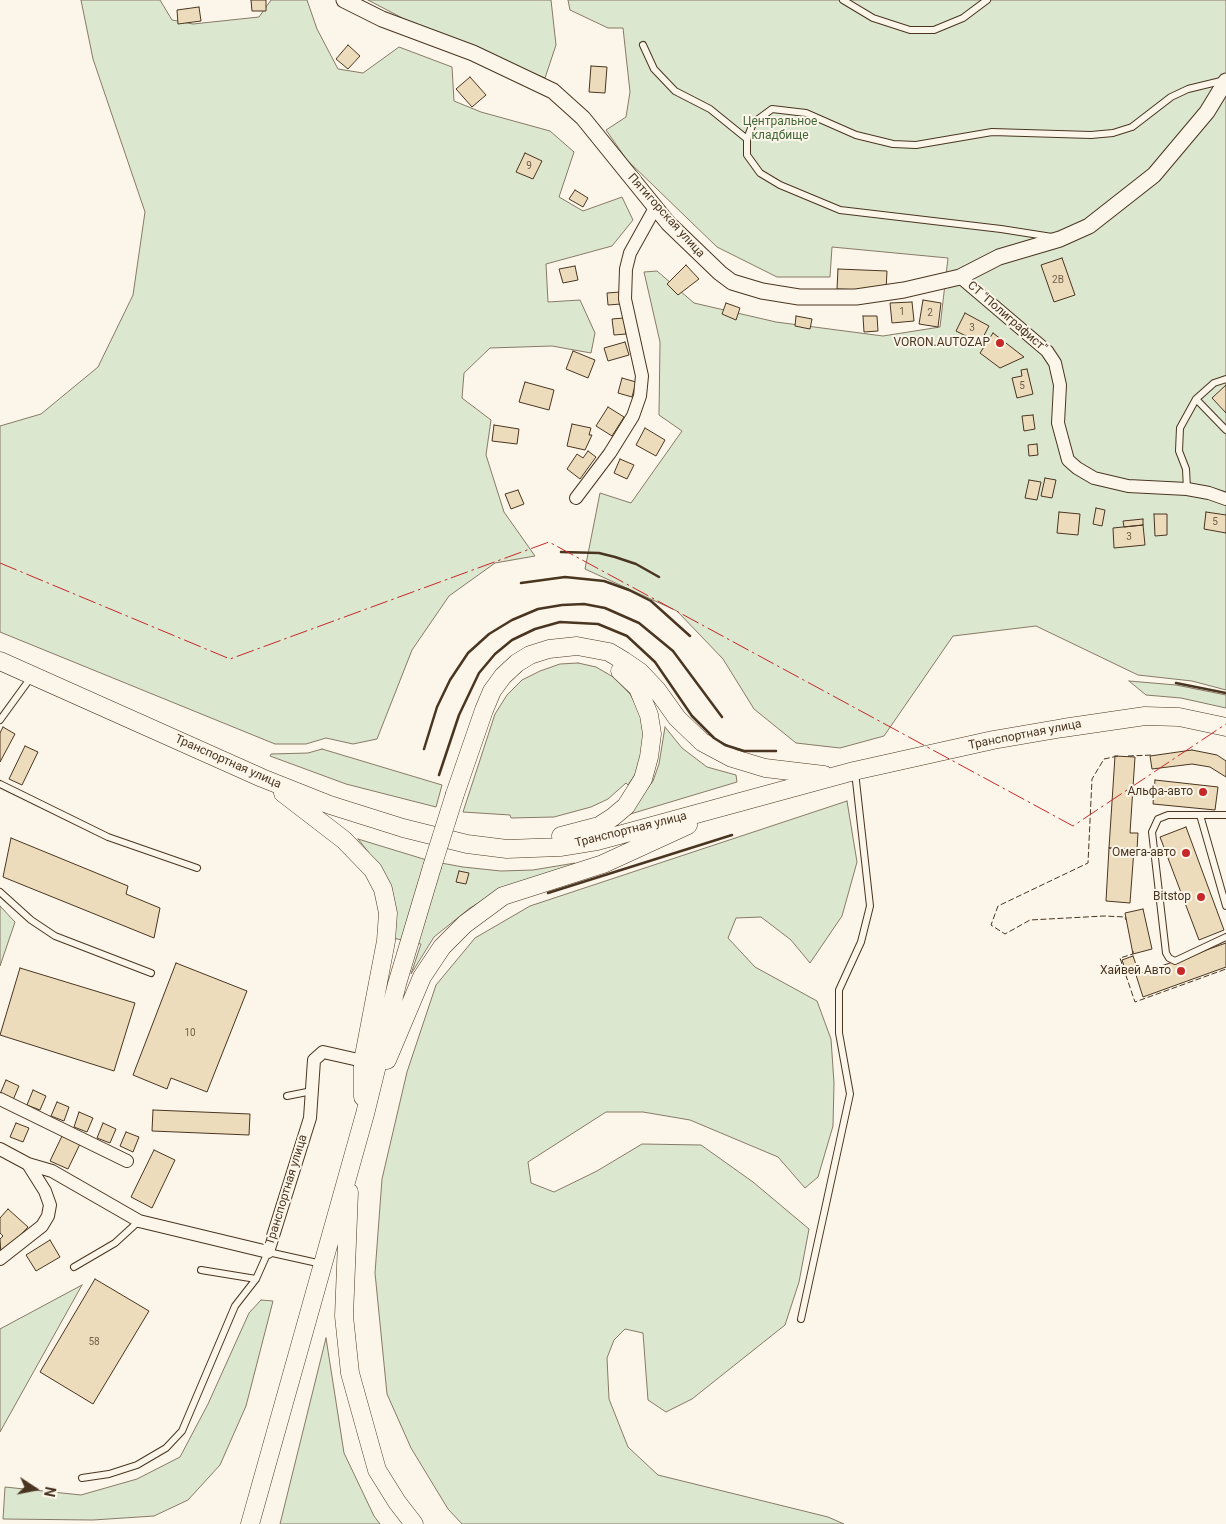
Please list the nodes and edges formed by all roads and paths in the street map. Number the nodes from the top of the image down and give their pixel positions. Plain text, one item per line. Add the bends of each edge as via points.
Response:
1 (344, 0) edge
2 (843, 0) edge
3 (987, 0) edge
4 (643, 45) dead end
5 (1226, 80) edge
6 (747, 139) junction
7 (655, 208) junction
8 (1060, 239) junction
9 (960, 277) junction
10 (1226, 379) edge
11 (1196, 399) junction
12 (1226, 430) edge
13 (1187, 489) junction
14 (576, 498) dead end
15 (1226, 499) edge
16 (549, 648) junction
17 (0, 661) edge
18 (32, 675) junction
19 (0, 719) edge
20 (1226, 727) edge
21 (847, 773) junction
22 (262, 778) junction
23 (0, 784) edge
24 (732, 805) junction
25 (1200, 815) junction
26 (1226, 815) edge
27 (507, 849) junction
28 (196, 868) dead end
29 (0, 892) edge
30 (1226, 906) edge
31 (1226, 937) edge
32 (151, 973) dead end
33 (363, 1061) junction
34 (312, 1091) junction
35 (287, 1096) dead end
36 (0, 1099) edge
37 (365, 1114) junction
38 (0, 1149) edge
39 (126, 1161) dead end
40 (28, 1164) junction
41 (349, 1169) junction
42 (139, 1221) junction
43 (268, 1252) junction
44 (3, 1258) edge
45 (322, 1264) junction
46 (74, 1266) dead end
47 (201, 1270) dead end
48 (256, 1279) junction
49 (801, 1319) dead end
50 (82, 1478) dead end
51 (250, 1524) edge
52 (414, 1524) edge

1 - 7 street, Пятигорская улица via 382,19 473,53 552,91 583,118
2 - 3 lane via 873,18 910,30 934,30 963,18
4 - 6 lane via 654,69 675,92 710,109
5 - 6 lane via 1188,89 1132,127 1112,133 992,132 916,145 893,144 856,135 806,112 772,108 753,123
5 - 8 street, Пятигорская улица via 1207,112 1154,175 1089,226
6 - 8 lane via 746,155 760,173 840,210
7 - 9 street, Пятигорская улица via 720,273 732,282 762,291 799,297 856,297
7 - 14 street via 630,253 626,269 625,299 642,376 640,396 610,453
8 - 9 street, Пятигорская улица via 999,257
9 - 13 street, СТ "Полиграфист" via 1047,351 1055,363 1060,385 1058,423 1068,460 1076,468 1094,478 1128,486
10 - 11 lane via 1214,383
11 - 12 lane
11 - 13 lane via 1180,428 1179,451 1186,469
13 - 15 street, СТ "Полиграфист"
16 - 21 main road via 591,648 609,652 624,661 651,684 677,718 702,742 732,758 797,773
16 - 27 main road via 592,657 627,676 638,688 649,715 652,734 650,757 636,793 613,817 599,826 576,833
16 - 37 main road, bridge via 517,663 492,691 454,794 432,867
17 - 18 main road, Транспортная улица
18 - 19 lane
18 - 22 main road, Транспортная улица
20 - 21 main road, Транспортная улица via 1179,717 1111,720 992,740
21 - 24 main road, Транспортная улица
21 - 49 lane via 870,906 861,942 839,990 839,1033 850,1094
22 - 27 main road, Транспортная улица via 330,805 403,828 467,844
22 - 33 main road via 344,840 373,870 383,889 388,913 386,941
23 - 28 lane via 108,837
24 - 27 main road, Транспортная улица via 597,841 560,847
24 - 37 main road via 603,864 503,896 465,924 442,946 422,976
25 - 26 lane
25 - 30 lane
25 - 31 lane via 1168,815 1158,819 1152,832 1166,953 1175,960
29 - 32 lane via 30,920 55,936
33 - 34 street, Транспортная улица via 329,1053 318,1055 312,1066
33 - 37 main road
34 - 35 lane
34 - 43 street, Транспортная улица via 310,1118
36 - 39 street
37 - 41 main road
38 - 40 street, Транспортная улица
40 - 42 street, Транспортная улица via 52,1171
40 - 44 street via 45,1191 50,1205 48,1216 42,1226
41 - 45 main road
41 - 52 main road via 344,1316 350,1374 377,1470
42 - 43 street, Транспортная улица
42 - 46 lane via 115,1243
43 - 45 lane
43 - 48 lane
45 - 51 main road
47 - 48 lane
48 - 50 lane via 235,1306 182,1432 166,1448 137,1465

